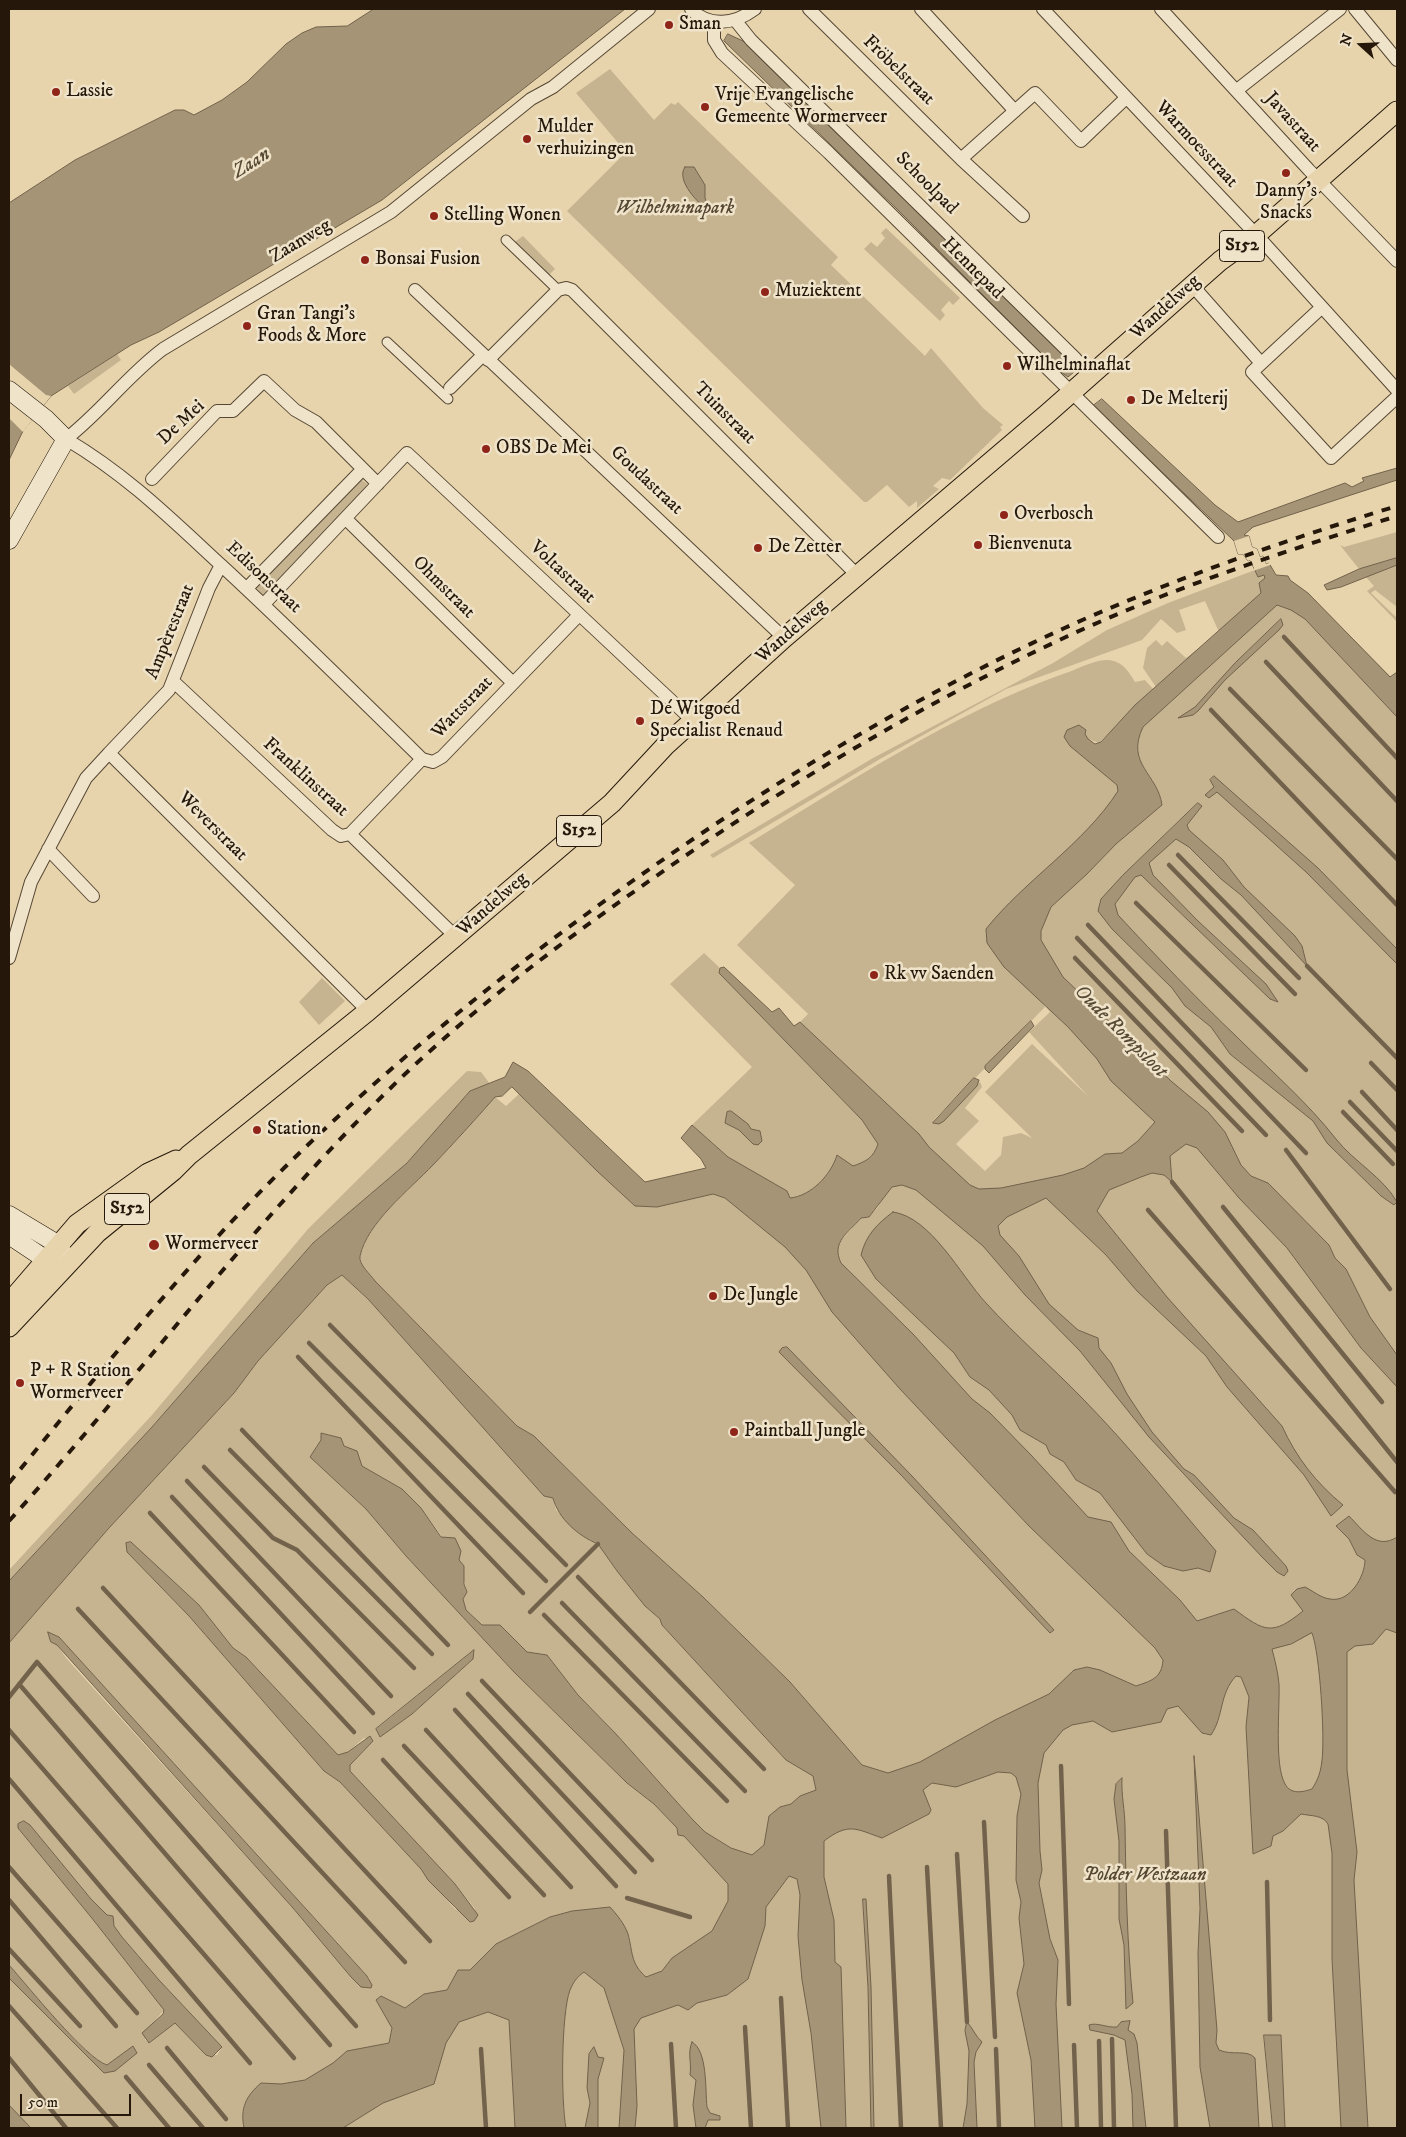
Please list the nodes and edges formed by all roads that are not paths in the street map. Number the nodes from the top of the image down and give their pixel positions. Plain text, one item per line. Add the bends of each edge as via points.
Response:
1 (649, 9) edge
2 (691, 9) edge
3 (755, 9) edge
4 (808, 9) edge
5 (921, 9) edge
6 (1043, 9) edge
7 (1160, 9) edge
8 (1340, 9) edge
9 (1355, 9) edge
10 (735, 20) junction
11 (714, 22) junction
12 (1397, 60) edge
13 (1236, 90) junction
14 (1126, 98) junction
15 (1015, 111) junction
16 (1397, 111) edge
17 (962, 159) junction
18 (1318, 179) junction
19 (1023, 216) dead end
20 (1256, 236) junction
21 (506, 240) dead end
22 (1397, 261) edge
23 (1192, 285) junction
24 (415, 290) dead end
25 (558, 290) junction
26 (1321, 308) junction
27 (387, 342) dead end
28 (486, 358) junction
29 (1261, 363) junction
30 (1080, 384) junction
31 (9, 390) edge
32 (1397, 390) edge
33 (449, 394) joint
34 (1397, 397) edge
35 (66, 439) junction
36 (362, 470) junction
37 (152, 479) dead end
38 (378, 484) junction
39 (346, 519) junction
40 (1218, 537) dead end
41 (9, 540) edge
42 (221, 565) junction
43 (858, 576) junction
44 (247, 588) junction
45 (264, 604) junction
46 (579, 615) junction
47 (784, 638) junction
48 (174, 682) junction
49 (513, 683) junction
50 (692, 720) junction
51 (109, 753) junction
52 (422, 759) junction
53 (350, 834) junction
54 (48, 849) junction
55 (93, 896) dead end
56 (456, 937) junction
57 (9, 958) edge
58 (368, 1011) junction
59 (189, 1155) junction
60 (9, 1215) edge
61 (9, 1235) edge
62 (59, 1245) junction
63 (45, 1259) junction
64 (68, 1265) junction
65 (9, 1303) edge
66 (9, 1327) edge

1 - 35 street, Zaanweg via 391,212 159,352 85,425
2 - 11 street
3 - 10 street
4 - 17 street, Fröbelstraat
5 - 15 street
6 - 14 street, Warmoesstraat
7 - 13 street, Javastraat
8 - 13 street
9 - 12 street
10 - 11 street
10 - 30 street, Schoolpad via 751,40 1075,358
11 - 30 street, Hennepad via 714,40 722,53
13 - 18 street, Javastraat
14 - 15 street via 1082,140 1035,93
14 - 20 street, Warmoesstraat
15 - 17 street
16 - 18 main road, Wandelweg / S152
17 - 19 street, Fröbelstraat
18 - 20 main road, Wandelweg / S152
18 - 22 street, Javastraat
20 - 23 main road, Wandelweg / S152
20 - 26 street, Warmoesstraat
21 - 25 street, Tuinstraat
23 - 29 street
23 - 30 main road, Wandelweg / S152
24 - 28 street, Goudastraat
25 - 28 street
25 - 43 street, Tuinstraat via 572,290
26 - 29 street
26 - 32 street, Warmoesstraat
27 - 33 street
28 - 33 street
28 - 47 street, Goudastraat
29 - 34 street via 1252,372 1331,458
30 - 40 street, Hennepad
30 - 43 main road, Wandelweg / S152
31 - 35 main road
35 - 41 main road, Zaanweg
35 - 42 street, Edisonstraat via 141,490
36 - 37 street, De Mei via 316,422 295,410 264,381 233,411 217,411
36 - 38 street
36 - 44 street
38 - 39 street
38 - 46 street, Voltastraat via 407,453
39 - 45 street
39 - 49 street, Ohmstraat
42 - 44 street, Edisonstraat
42 - 48 street, Ampèrestraat via 209,588
43 - 47 main road, Wandelweg / S152
44 - 45 street, Edisonstraat
45 - 52 street, Edisonstraat
46 - 49 street, Wattstraat
46 - 50 street, Voltastraat
47 - 50 main road, Wandelweg / S152
48 - 51 street, Ampèrestraat
48 - 53 street, Franklinstraat via 332,830 341,836
49 - 52 street, Wattstraat via 442,756 432,762
50 - 56 main road, Wandelweg / S152 via 612,803
51 - 54 street via 86,778
51 - 58 street, Weverstraat
52 - 53 street, Wattstraat
53 - 56 street, Franklinstraat
54 - 55 street
54 - 57 street via 31,882
56 - 58 main road, Wandelweg / S152
58 - 59 main road, Wandelweg / S152
59 - 62 main road, Wandelweg / S152 via 148,1173 77,1224
59 - 64 main road, Wandelweg / S152 via 97,1233
60 - 62 main road
61 - 63 main road
62 - 63 main road, Wandelweg / S152
62 - 64 main road
63 - 64 main road
63 - 65 main road, S152
64 - 66 main road, S152

